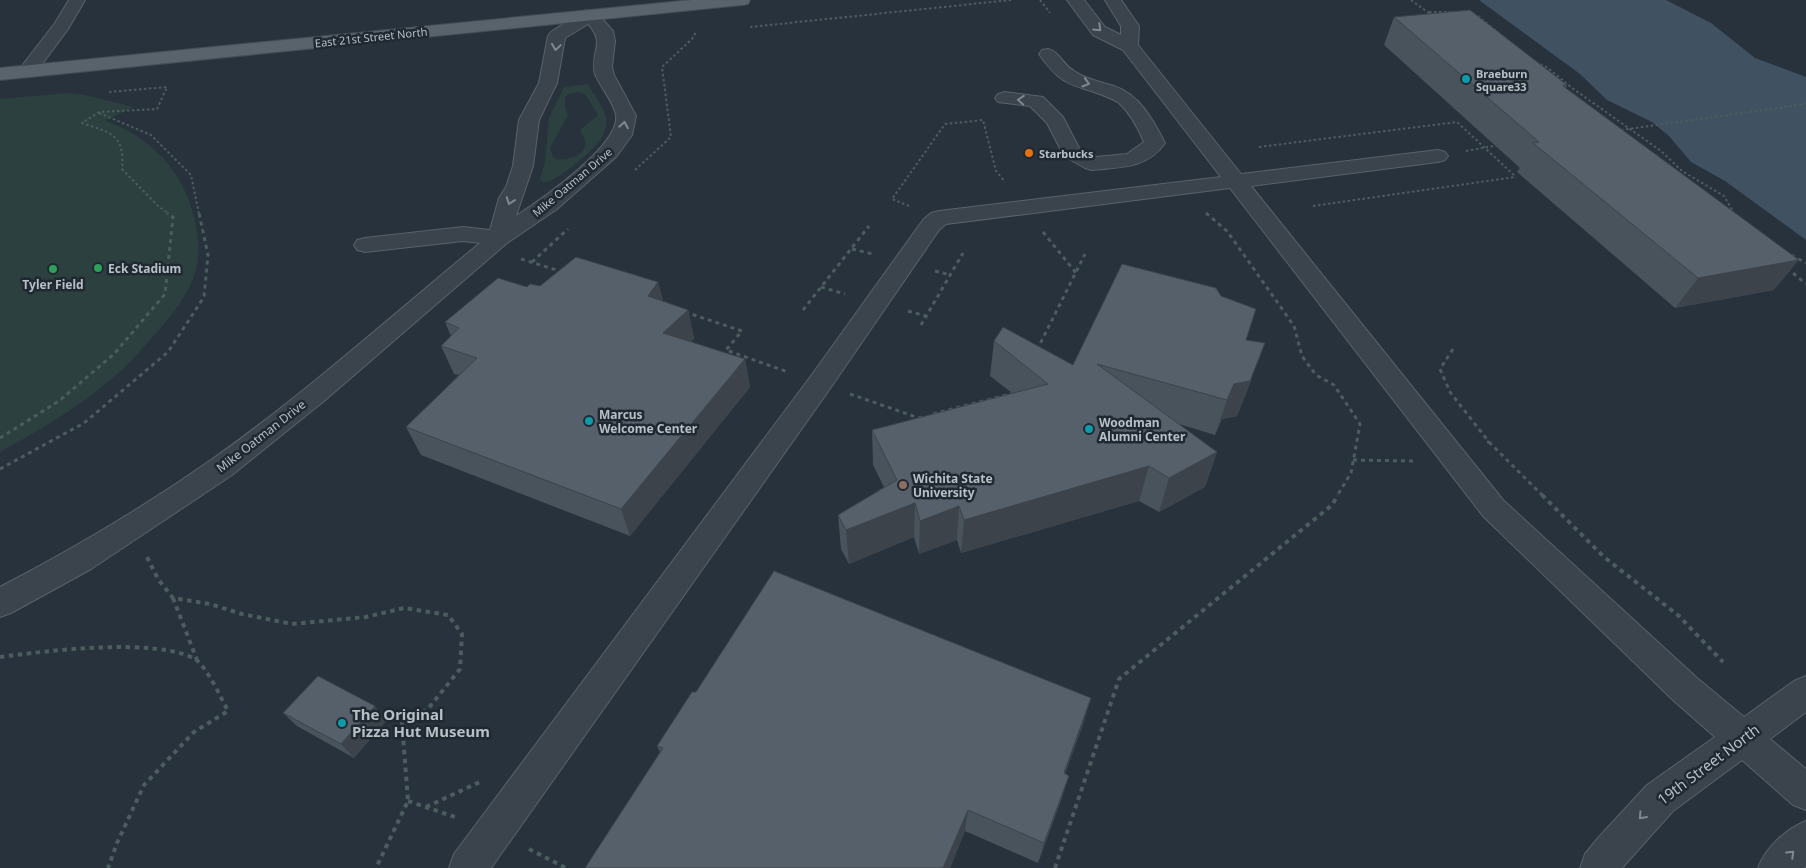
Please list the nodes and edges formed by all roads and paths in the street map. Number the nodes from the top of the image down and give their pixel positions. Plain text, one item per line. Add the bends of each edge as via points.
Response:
1 (77, 0) edge
2 (742, 0) edge
3 (1011, 0) edge
4 (1040, 0) edge
5 (1075, 0) edge
6 (1113, 0) edge
7 (1411, 0) edge
8 (589, 7) edge
9 (1427, 12) junction
10 (1464, 12) edge
11 (1053, 14) dead end
12 (1472, 14) edge
13 (1436, 18) edge
14 (746, 27) dead end
15 (696, 32) dead end
16 (687, 33) dead end
17 (1502, 36) edge
18 (1129, 46) junction
19 (1048, 54) dead end
20 (1530, 58) edge
21 (28, 71) junction
22 (0, 74) edge
23 (106, 90) dead end
24 (1005, 98) dead end
25 (1806, 104) edge
26 (99, 112) junction
27 (1630, 129) junction
28 (1624, 134) edge
29 (1494, 140) dead end
30 (1259, 147) dead end
31 (1484, 148) junction
32 (1438, 156) joint
33 (1235, 182) junction
34 (1180, 188) junction
35 (1313, 206) dead end
36 (1740, 219) edge
37 (870, 226) dead end
38 (365, 245) dead end
39 (507, 247) junction
40 (1786, 252) edge
41 (963, 253) dead end
42 (1085, 254) dead end
43 (1806, 263) edge
44 (1785, 266) edge
45 (568, 274) edge
46 (1806, 284) edge
47 (678, 310) edge
48 (803, 310) dead end
49 (920, 325) dead end
50 (1032, 358) edge
51 (820, 383) junction
52 (1015, 392) edge
53 (0, 438) edge
54 (1489, 442) dead end
55 (0, 469) edge
56 (143, 550) dead end
57 (173, 598) junction
58 (0, 603) edge
59 (0, 657) edge
60 (197, 660) junction
61 (1723, 662) dead end
62 (1806, 692) edge
63 (1741, 737) junction
64 (1806, 792) edge
65 (1806, 840) edge
66 (108, 868) edge
67 (376, 868) edge
68 (468, 868) edge
69 (1055, 868) edge
70 (1599, 868) edge
71 (1777, 868) edge

1 - 21 street
2 - 8 main road, East 21st Street North
3 - 14 path
4 - 11 path via 1046,11
5 -> 18 street via 1099,31
6 - 18 street via 1130,26
7 - 9 path
8 - 21 main road, East 21st Street North
8 -> 39 street via 558,36 550,76 529,120 523,166 510,198
39 -> 8 street, Mike Oatman Drive via 549,204 618,143 625,130 625,113 603,67 604,31
9 - 10 path
9 - 13 path
12 - 17 path via 1484,19
15 - 16 path
18 - 33 street
19 -> 24 street via 1060,70 1076,80 1123,97 1148,128 1155,143 1133,160 1092,164 1071,152 1056,121 1036,101
20 - 27 path
21 - 22 main road, East 21st Street North
23 - 26 path via 167,88 157,109
25 - 27 path
26 - 53 path via 82,123 119,140 124,151 122,169 173,217 165,294 114,354 59,401
26 - 55 path via 150,135 191,175 208,255 204,297 168,352 84,422
27 - 28 path via 1618,130
27 - 36 path via 1682,171 1724,196
29 - 31 path via 1502,145
30 - 31 path via 1457,122
31 - 32 path
31 - 35 path via 1516,177
32 - 33 street
33 - 34 street
33 - 63 street via 1493,508 1685,689
34 - 51 street via 939,218
34 - 69 path via 1227,232 1294,326 1302,356 1316,375 1334,385 1360,424 1357,442 1351,473 1332,505 1119,679
37 - 48 path
38 - 39 street via 463,234
39 - 45 path
39 - 58 street, Mike Oatman Drive via 222,466 80,560
40 - 43 path
41 - 49 path
42 - 50 path
44 - 46 path
47 - 51 path via 742,330 726,350
51 - 52 path via 919,418
51 - 68 street
54 - 61 path via 1604,557 1679,616
56 - 57 path via 158,579
57 - 60 path
57 - 67 path via 292,624 366,617 404,608 448,615 462,634 460,668 428,709 402,723 408,801
59 - 60 path via 117,647 173,650
60 - 66 path via 228,711 194,732 144,785 116,843
62 - 63 street, 19th Street North
63 - 64 street
63 -> 70 street, 19th Street North via 1660,798
71 -> 65 street

